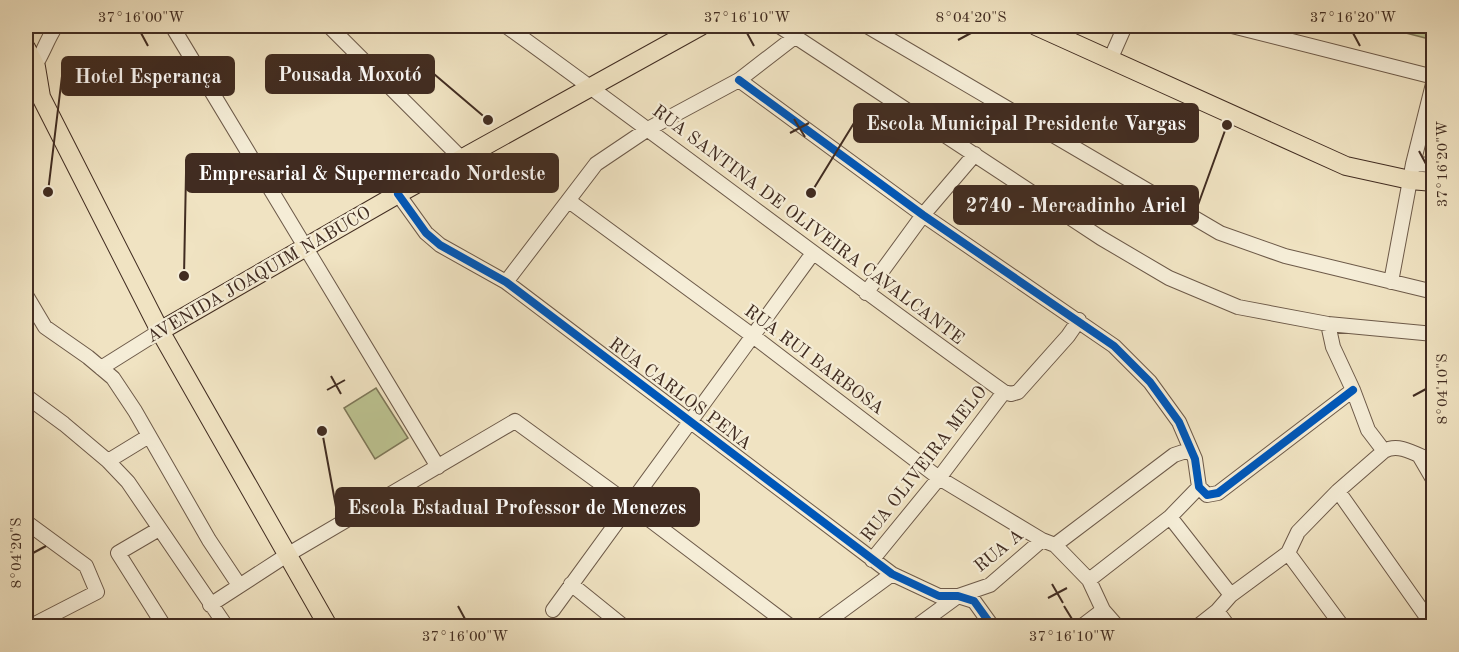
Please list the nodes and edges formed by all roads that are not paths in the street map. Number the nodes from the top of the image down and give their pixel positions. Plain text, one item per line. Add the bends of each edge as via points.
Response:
1 (56, 26) edge
2 (172, 26) edge
3 (329, 26) edge
4 (506, 26) edge
5 (701, 26) edge
6 (779, 26) edge
7 (867, 26) edge
8 (1036, 26) edge
9 (1125, 26) edge
10 (1232, 26) edge
11 (796, 36) junction
12 (26, 48) edge
13 (1110, 60) junction
14 (31, 71) edge
15 (1434, 79) edge
16 (739, 80) junction
17 (26, 86) edge
18 (591, 87) junction
19 (41, 97) junction
20 (648, 129) junction
21 (975, 154) junction
22 (462, 159) junction
23 (1434, 165) edge
24 (1412, 172) junction
25 (1434, 182) edge
26 (398, 194) junction
27 (569, 201) junction
28 (923, 215) junction
29 (305, 247) junction
30 (813, 254) junction
31 (506, 282) junction
32 (1391, 282) junction
33 (1434, 292) edge
34 (866, 293) junction
35 (26, 295) edge
36 (1079, 320) junction
37 (1328, 324) junction
38 (160, 331) junction
39 (1434, 334) edge
40 (753, 336) junction
41 (101, 368) junction
42 (1353, 390) junction
43 (1004, 392) junction
44 (26, 396) edge
45 (690, 420) junction
46 (149, 436) junction
47 (1189, 450) junction
48 (1384, 451) junction
49 (1427, 459) edge
50 (108, 461) junction
51 (438, 467) junction
52 (939, 478) junction
53 (1434, 481) edge
54 (1338, 490) junction
55 (1203, 491) junction
56 (629, 504) junction
57 (1170, 518) junction
58 (26, 524) edge
59 (159, 529) junction
60 (1048, 543) junction
61 (1288, 553) junction
62 (287, 555) junction
63 (872, 560) junction
64 (892, 574) junction
65 (1089, 580) junction
66 (571, 584) junction
67 (239, 585) junction
68 (1231, 595) junction
69 (958, 596) junction
70 (210, 605) junction
71 (553, 610) dead end
72 (1103, 610) junction
73 (1217, 611) junction
74 (31, 627) edge
75 (164, 627) edge
76 (226, 627) edge
77 (328, 627) edge
78 (623, 627) edge
79 (790, 627) edge
80 (821, 627) edge
81 (917, 627) edge
82 (992, 627) edge
83 (1082, 627) edge
84 (1117, 627) edge
85 (1198, 627) edge
86 (1228, 627) edge
87 (1342, 627) edge
88 (1434, 627) edge

1 - 14 street
2 - 29 street
3 - 22 street
4 - 18 street, RUA SANTINA DE OLIVEIRA CAVALCANTE
5 - 18 main road, AVENIDA JOAQUIM NABUCO
6 - 11 street
7 - 32 street via 1220,233 1284,256
8 - 13 main road
9 - 13 street
10 - 15 street
11 - 16 street
11 - 21 street
12 - 14 main road
13 - 24 main road via 1346,166
14 - 19 main road
15 - 24 street
16 - 20 street
16 - 28 street
17 - 19 main road
18 - 20 street, RUA SANTINA DE OLIVEIRA CAVALCANTE
18 - 22 main road, AVENIDA JOAQUIM NABUCO
19 - 38 main road
20 - 27 street via 596,165
20 - 30 street, RUA SANTINA DE OLIVEIRA CAVALCANTE
21 - 28 street
21 - 37 street via 1169,278 1238,307
22 - 26 main road, AVENIDA JOAQUIM NABUCO
23 - 24 street
24 - 25 main road
24 - 32 street
26 - 29 main road, AVENIDA JOAQUIM NABUCO
26 - 31 street, RUA CARLOS PENA via 426,233 440,245
27 - 31 street
27 - 40 street, RUA RUI BARBOSA
28 - 34 street
28 - 36 street
29 - 38 main road, AVENIDA JOAQUIM NABUCO
29 - 51 street
30 - 34 street, RUA SANTINA DE OLIVEIRA CAVALCANTE
30 - 40 street
31 - 45 street, RUA CARLOS PENA
32 - 33 street
34 - 43 street, RUA SANTINA DE OLIVEIRA CAVALCANTE
35 - 41 street via 45,327
36 - 43 street, RUA OLIVEIRA MELO via 1018,392
36 - 47 street via 1114,346 1150,382 1179,423
37 - 39 street
37 - 42 street via 1333,347
38 - 41 street, AVENIDA JOAQUIM NABUCO
38 - 62 main road
40 - 45 street
40 - 52 street, RUA RUI BARBOSA
41 - 46 street via 113,378
42 - 48 street via 1368,430
42 - 55 street via 1218,492
43 - 52 street, RUA OLIVEIRA MELO
44 - 50 street
45 - 56 street
45 - 63 street, RUA CARLOS PENA
46 - 50 street
46 - 67 street
47 - 55 street
47 - 60 street, RUA A via 1174,455
48 - 49 street via 1406,449
48 - 54 street
49 - 53 street
50 - 59 street via 128,482
51 - 56 street via 515,421
51 - 62 street
52 - 60 street, RUA RUI BARBOSA
52 - 63 street, RUA OLIVEIRA MELO
54 - 61 street via 1298,532
54 - 88 street
55 - 57 street
56 - 66 street
56 - 79 street
57 - 65 street
57 - 68 street
58 - 74 street via 86,566 97,592
59 - 70 street
59 - 75 street via 118,553
60 - 65 street, RUA RUI BARBOSA
60 - 69 street, RUA A via 990,585
61 - 68 street
61 - 87 street
62 - 67 street
62 - 77 main road
63 - 64 street, RUA CARLOS PENA
64 - 69 street, RUA CARLOS PENA via 939,596
64 - 80 street
65 - 72 street, RUA RUI BARBOSA
66 - 71 street
66 - 78 street
67 - 70 street
68 - 73 street
69 - 81 street, RUA A
69 - 82 street via 974,601
70 - 76 street
72 - 83 street
72 - 84 street, RUA RUI BARBOSA
73 - 85 street
73 - 86 street

